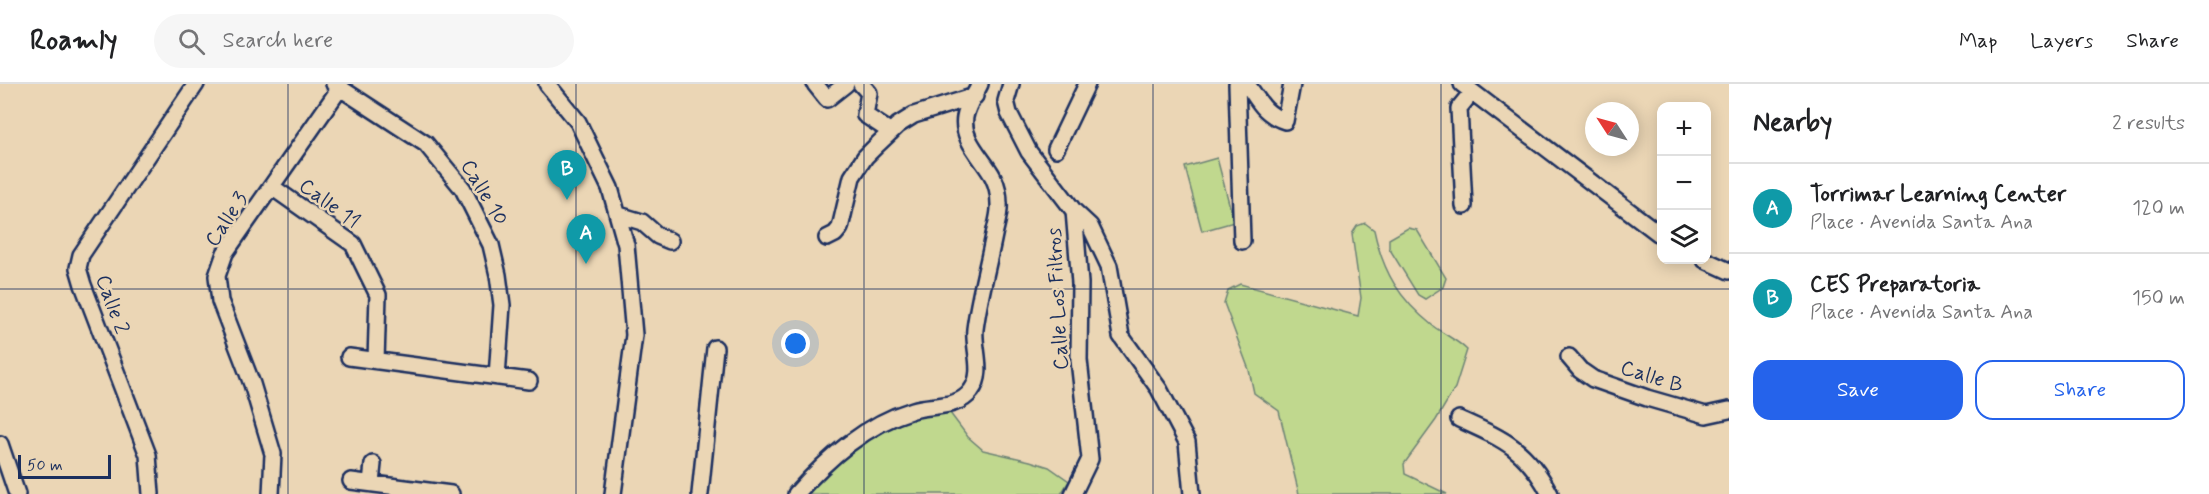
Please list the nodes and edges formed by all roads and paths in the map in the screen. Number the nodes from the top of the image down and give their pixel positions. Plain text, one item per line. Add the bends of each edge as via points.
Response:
1 (196, 84) edge
2 (547, 84) edge
3 (815, 84) edge
4 (846, 84) edge
5 (1011, 84) edge
6 (1087, 84) edge
7 (1237, 84) edge
8 (1247, 84) edge
9 (1292, 84) edge
10 (337, 86) edge
11 (869, 87) edge
12 (1467, 88) edge
13 (978, 90) edge
14 (891, 132) junction
15 (1056, 149) dead end
16 (272, 187) junction
17 (1464, 206) dead end
18 (1074, 211) junction
19 (619, 214) junction
20 (1657, 232) edge
21 (826, 238) dead end
22 (670, 241) dead end
23 (1242, 241) dead end
24 (1711, 263) edge
25 (1729, 271) edge
26 (715, 348) dead end
27 (349, 357) dead end
28 (1569, 357) dead end
29 (376, 361) junction
30 (497, 377) junction
31 (529, 381) dead end
32 (1729, 410) edge
33 (1459, 418) dead end
34 (0, 444) edge
35 (373, 464) dead end
36 (351, 481) dead end
37 (371, 483) junction
38 (17, 494) edge
39 (151, 494) edge
40 (271, 494) edge
41 (451, 494) edge
42 (613, 494) edge
43 (700, 494) edge
44 (796, 494) edge
45 (1073, 494) edge
46 (1192, 494) edge
47 (1550, 494) edge

1 - 39 street, Calle 2 via 81,255 78,268 148,455
2 - 19 street via 578,122
3 - 4 street via 826,99
5 - 18 street, Calle Los Filtros via 1006,101 1009,113 1029,152
6 - 15 street
7 - 23 street
8 - 9 street via 1265,111 1284,121
10 - 16 street, Calle 3
10 - 30 street, Calle 10 via 426,144 463,189 491,245 498,275 502,305
11 - 14 street via 865,115
12 - 17 street via 1459,108
12 - 20 street
13 - 14 street via 914,115
13 - 44 street via 964,118 965,130 994,178 1000,207 977,314 977,380 962,399 916,409 874,426 837,452
14 - 21 street via 865,157 852,177 840,228
16 - 29 street, Calle 11 via 353,244 378,295
16 - 40 street, Calle 3 via 225,253 217,276 220,301 252,384 273,454
18 - 45 street, Calle Los Filtros via 1080,284 1079,360 1090,459
18 - 46 street via 1089,226 1109,266 1121,336 1159,389 1187,442
19 - 22 street via 642,222
19 - 42 street via 626,245 634,334
24 - 25 street
26 - 43 street
27 - 29 street
28 - 32 street, Calle B via 1593,379 1647,398 1706,415
29 - 30 street
30 - 31 street
33 - 47 street via 1504,440 1538,471
34 - 38 street
35 - 37 street
36 - 37 street
37 - 41 street

